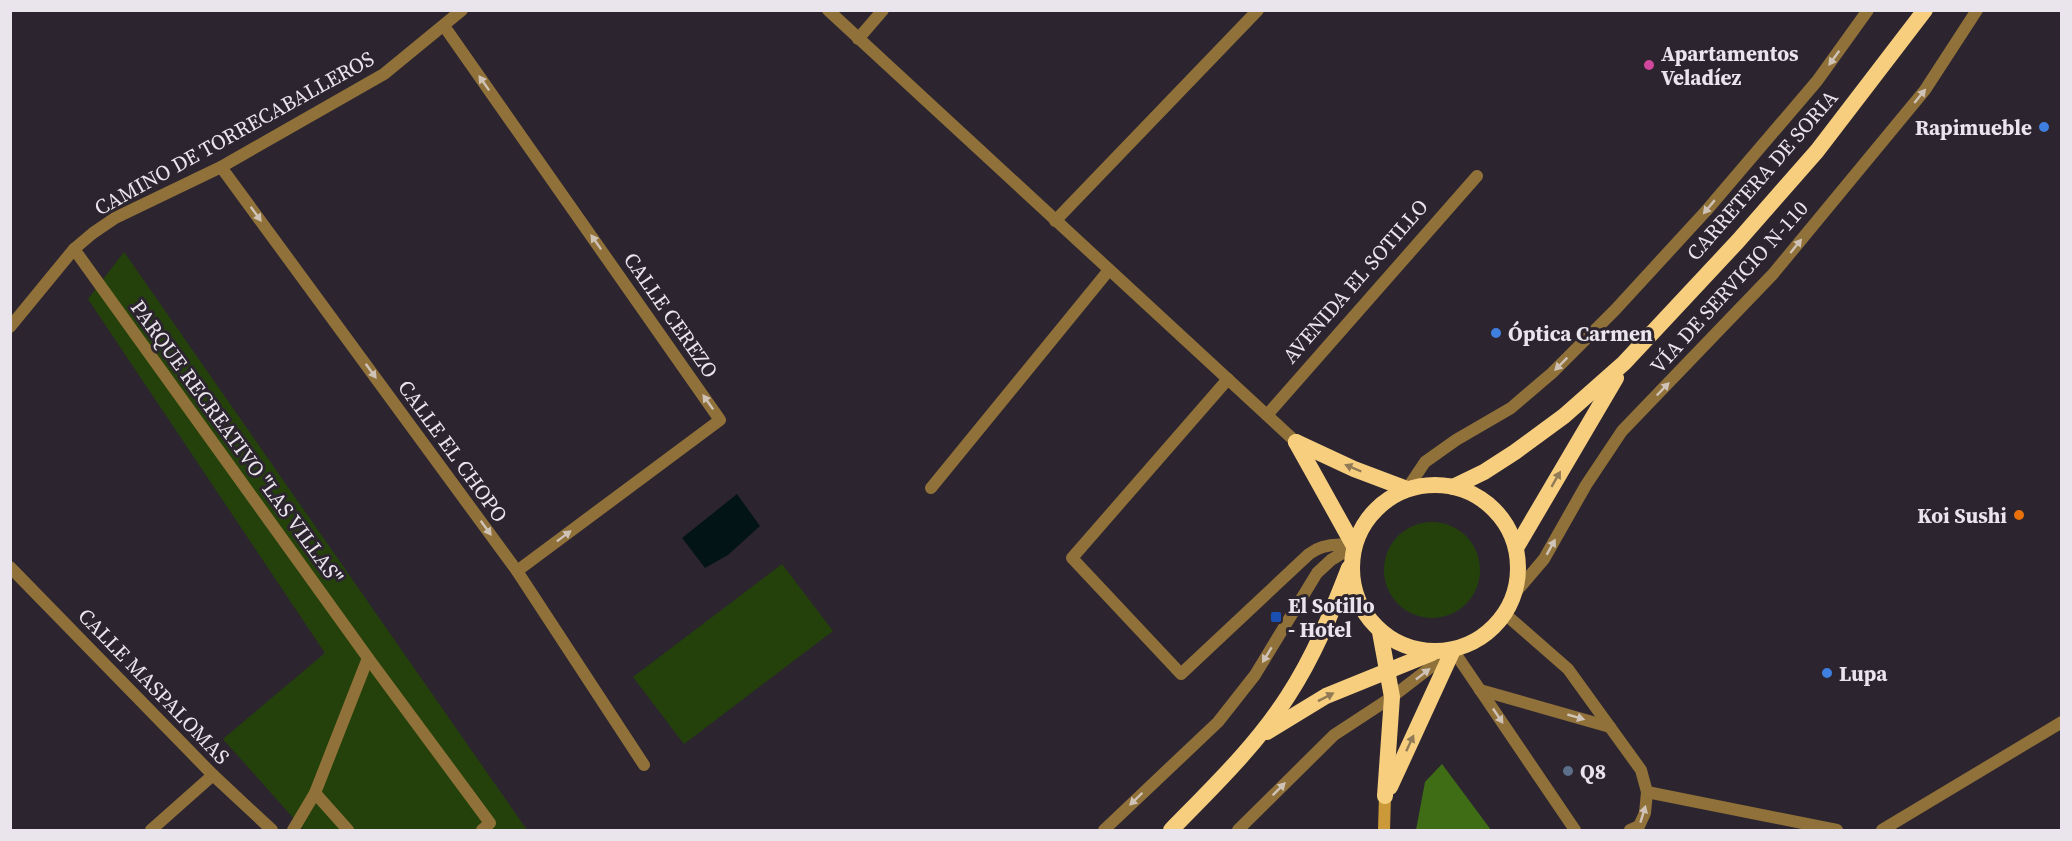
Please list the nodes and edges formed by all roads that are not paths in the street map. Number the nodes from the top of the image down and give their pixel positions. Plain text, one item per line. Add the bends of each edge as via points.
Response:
1 (462, 10) edge
2 (828, 10) edge
3 (883, 10) edge
4 (1258, 10) edge
5 (1868, 10) edge
6 (1925, 10) edge
7 (1977, 10) edge
8 (444, 26) junction
9 (858, 39) junction
10 (221, 167) junction
11 (1477, 176) dead end
12 (1055, 221) junction
13 (74, 249) junction
14 (1109, 270) junction
15 (10, 327) edge
16 (1624, 363) junction
17 (1228, 379) junction
18 (1267, 415) junction
19 (1296, 442) junction
20 (1453, 487) junction
21 (931, 488) dead end
22 (1407, 489) junction
23 (1354, 546) junction
24 (1516, 548) junction
25 (1350, 564) junction
26 (10, 567) edge
27 (517, 571) junction
28 (1515, 593) junction
29 (1505, 614) junction
30 (1380, 632) junction
31 (1453, 650) junction
32 (1434, 652) junction
33 (368, 658) junction
34 (1388, 670) junction
35 (1480, 690) junction
36 (1392, 697) junction
37 (2061, 722) edge
38 (1610, 727) junction
39 (1258, 738) junction
40 (644, 765) dead end
41 (213, 775) junction
42 (1647, 792) junction
43 (315, 793) junction
44 (1385, 796) junction
45 (151, 831) edge
46 (272, 831) edge
47 (293, 831) edge
48 (348, 831) edge
49 (482, 831) edge
50 (1104, 831) edge
51 (1171, 831) edge
52 (1238, 831) edge
53 (1384, 831) edge
54 (1575, 831) edge
55 (1630, 831) edge
56 (1837, 831) edge
57 (1882, 831) edge

1 - 8 street, CAMINO DE TORRECABALLEROS
2 - 9 street
3 - 9 street
4 - 12 street
5 -> 22 street via 1816,81 1706,211 1615,310 1511,408 1425,462
6 - 16 highway, CARRETERA DE SORIA via 1817,151
28 -> 7 street, VÍA DE SERVICIO N-110 via 1544,559 1622,431 1773,274 1925,90
8 - 10 street, CAMINO DE TORRECABALLEROS via 384,74
27 -> 8 street, CALLE CEREZO via 720,420
9 - 12 street
10 - 13 street, CAMINO DE TORRECABALLEROS via 115,218
10 -> 27 street, CALLE EL CHOPO
11 - 18 street, AVENIDA EL SOTILLO
12 - 14 street
13 - 15 street, CAMINO DE TORRECABALLEROS
13 - 33 street, PARQUE RECREATIVO "LAS VILLAS"
14 - 17 street
14 - 21 street
16 - 20 highway, CARRETERA DE SORIA via 1564,416 1515,452
24 -> 16 highway, CARRETERA DE SORIA
17 - 18 street
17 - 23 street via 1072,558 1181,674 1308,554 1326,546
18 - 19 street
22 -> 19 highway
19 - 23 highway
20 - 22 highway
20 - 24 highway via 1493,508 1507,526
22 - 23 highway via 1372,512
23 - 25 highway
23 -> 50 street via 1317,573 1255,675 1218,722
24 - 28 highway via 1519,570
25 - 30 highway via 1358,602
25 - 39 highway via 1330,618 1306,665
26 - 41 street, CALLE MASPALOMAS
27 - 40 street, CALLE EL CHOPO
28 - 29 highway
29 - 31 highway via 1491,631
29 - 38 street via 1568,669
30 - 32 highway via 1415,650
30 - 34 highway
31 - 32 highway
31 - 35 street
36 -> 31 street
44 -> 31 highway
32 - 34 highway
33 - 43 street
33 - 49 street, PARQUE RECREATIVO "LAS VILLAS" via 490,823
34 - 36 highway
39 -> 34 highway via 1326,696
35 -> 38 street
35 -> 54 street
36 - 44 highway
52 -> 36 street via 1334,735
37 - 57 street
38 - 42 street via 1641,770
39 - 51 highway
41 - 45 street
41 - 46 street, CALLE MASPALOMAS
55 -> 42 street via 1639,826 1645,813
42 - 56 street
43 - 47 street
43 - 48 street
44 - 53 main road

